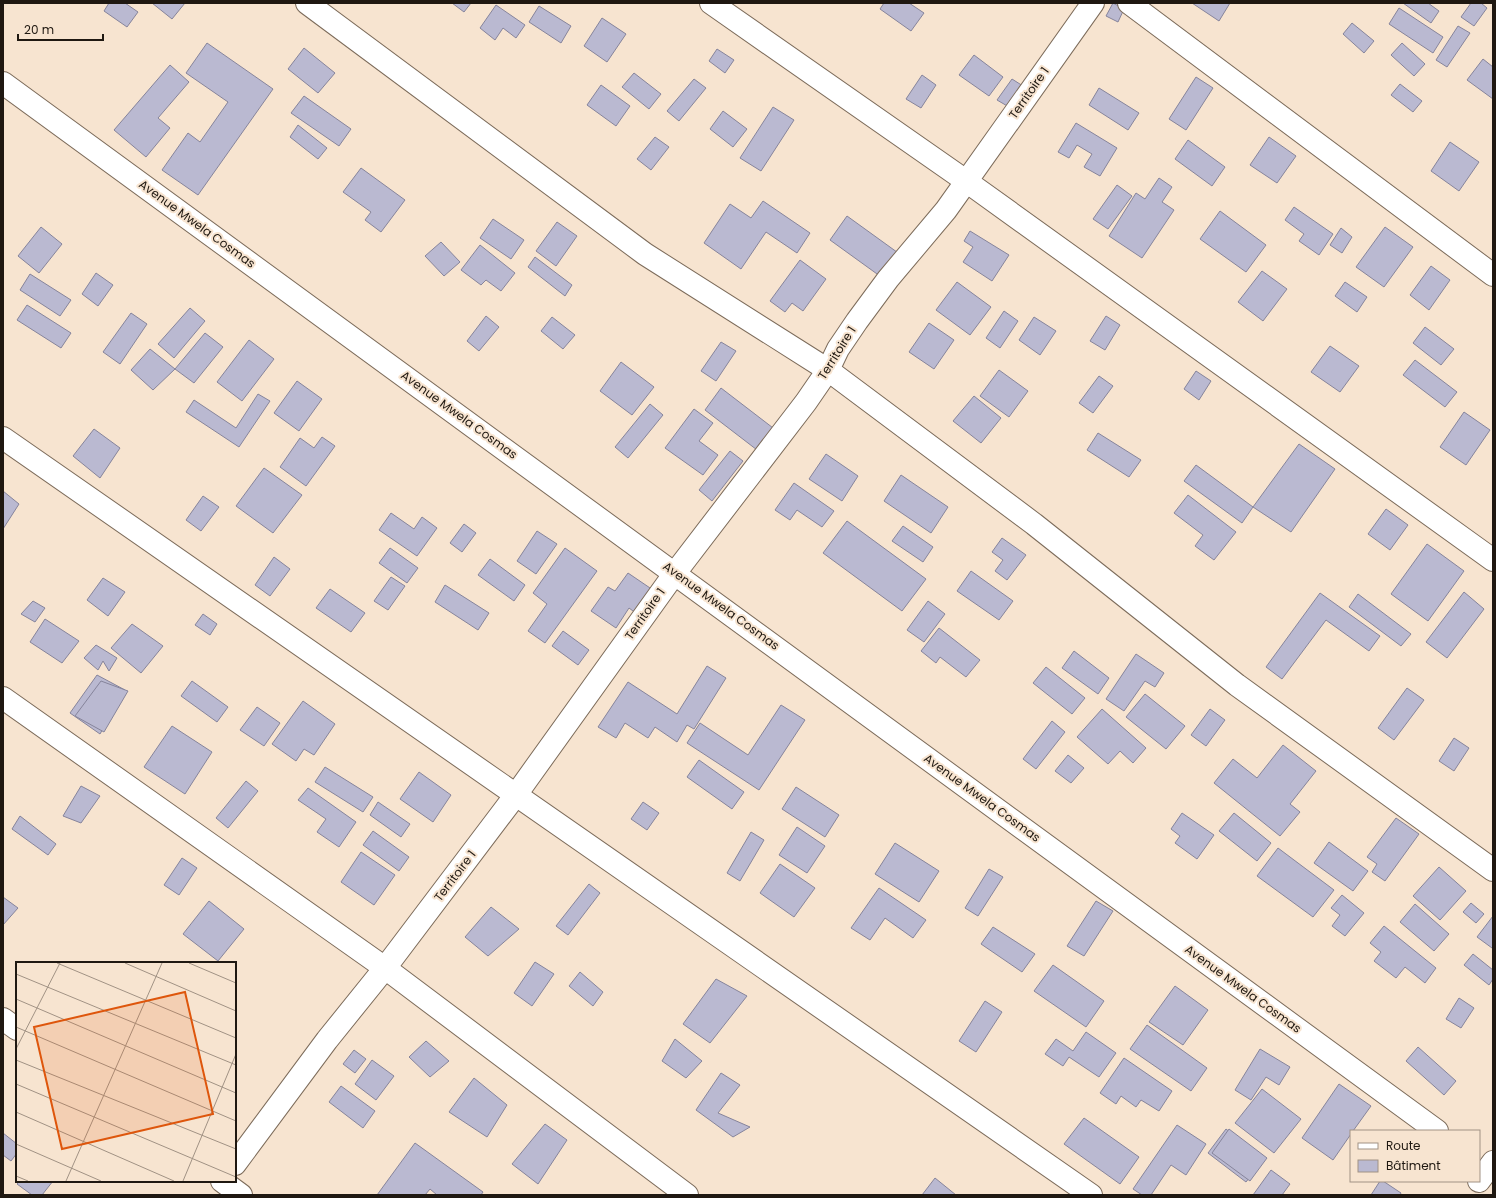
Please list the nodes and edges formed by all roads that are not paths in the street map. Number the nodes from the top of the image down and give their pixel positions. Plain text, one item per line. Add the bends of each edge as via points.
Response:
1 (307, 3) edge
2 (711, 3) edge
3 (1093, 3) edge
4 (1129, 3) edge
5 (3, 83) edge
6 (966, 181) junction
7 (1493, 275) edge
8 (828, 370) junction
9 (3, 438) edge
10 (1493, 560) edge
11 (674, 573) junction
12 (3, 698) edge
13 (515, 796) junction
14 (1493, 870) edge
15 (385, 968) junction
16 (3, 1019) edge
17 (16, 1028) edge
18 (1436, 1130) edge
19 (236, 1163) edge
20 (1477, 1182) edge
21 (686, 1195) edge
22 (1091, 1195) edge
23 (1468, 1195) edge

1 - 8 street via 645,254
2 - 6 street
3 - 6 street, Territoire 1
4 - 7 street
5 - 11 street, Avenue Mwela Cosmas
6 - 8 street, Territoire 1 via 946,210 888,279 857,321 838,349
6 - 10 street
8 - 11 street, Territoire 1
8 - 14 street via 1034,524 1237,685
9 - 13 street
11 - 13 street, Territoire 1
11 - 18 street, Avenue Mwela Cosmas
12 - 15 street
13 - 15 street, Territoire 1
13 - 22 street
15 - 19 street, Territoire 1 via 327,1040
15 - 21 street
16 - 17 street
20 - 23 street

